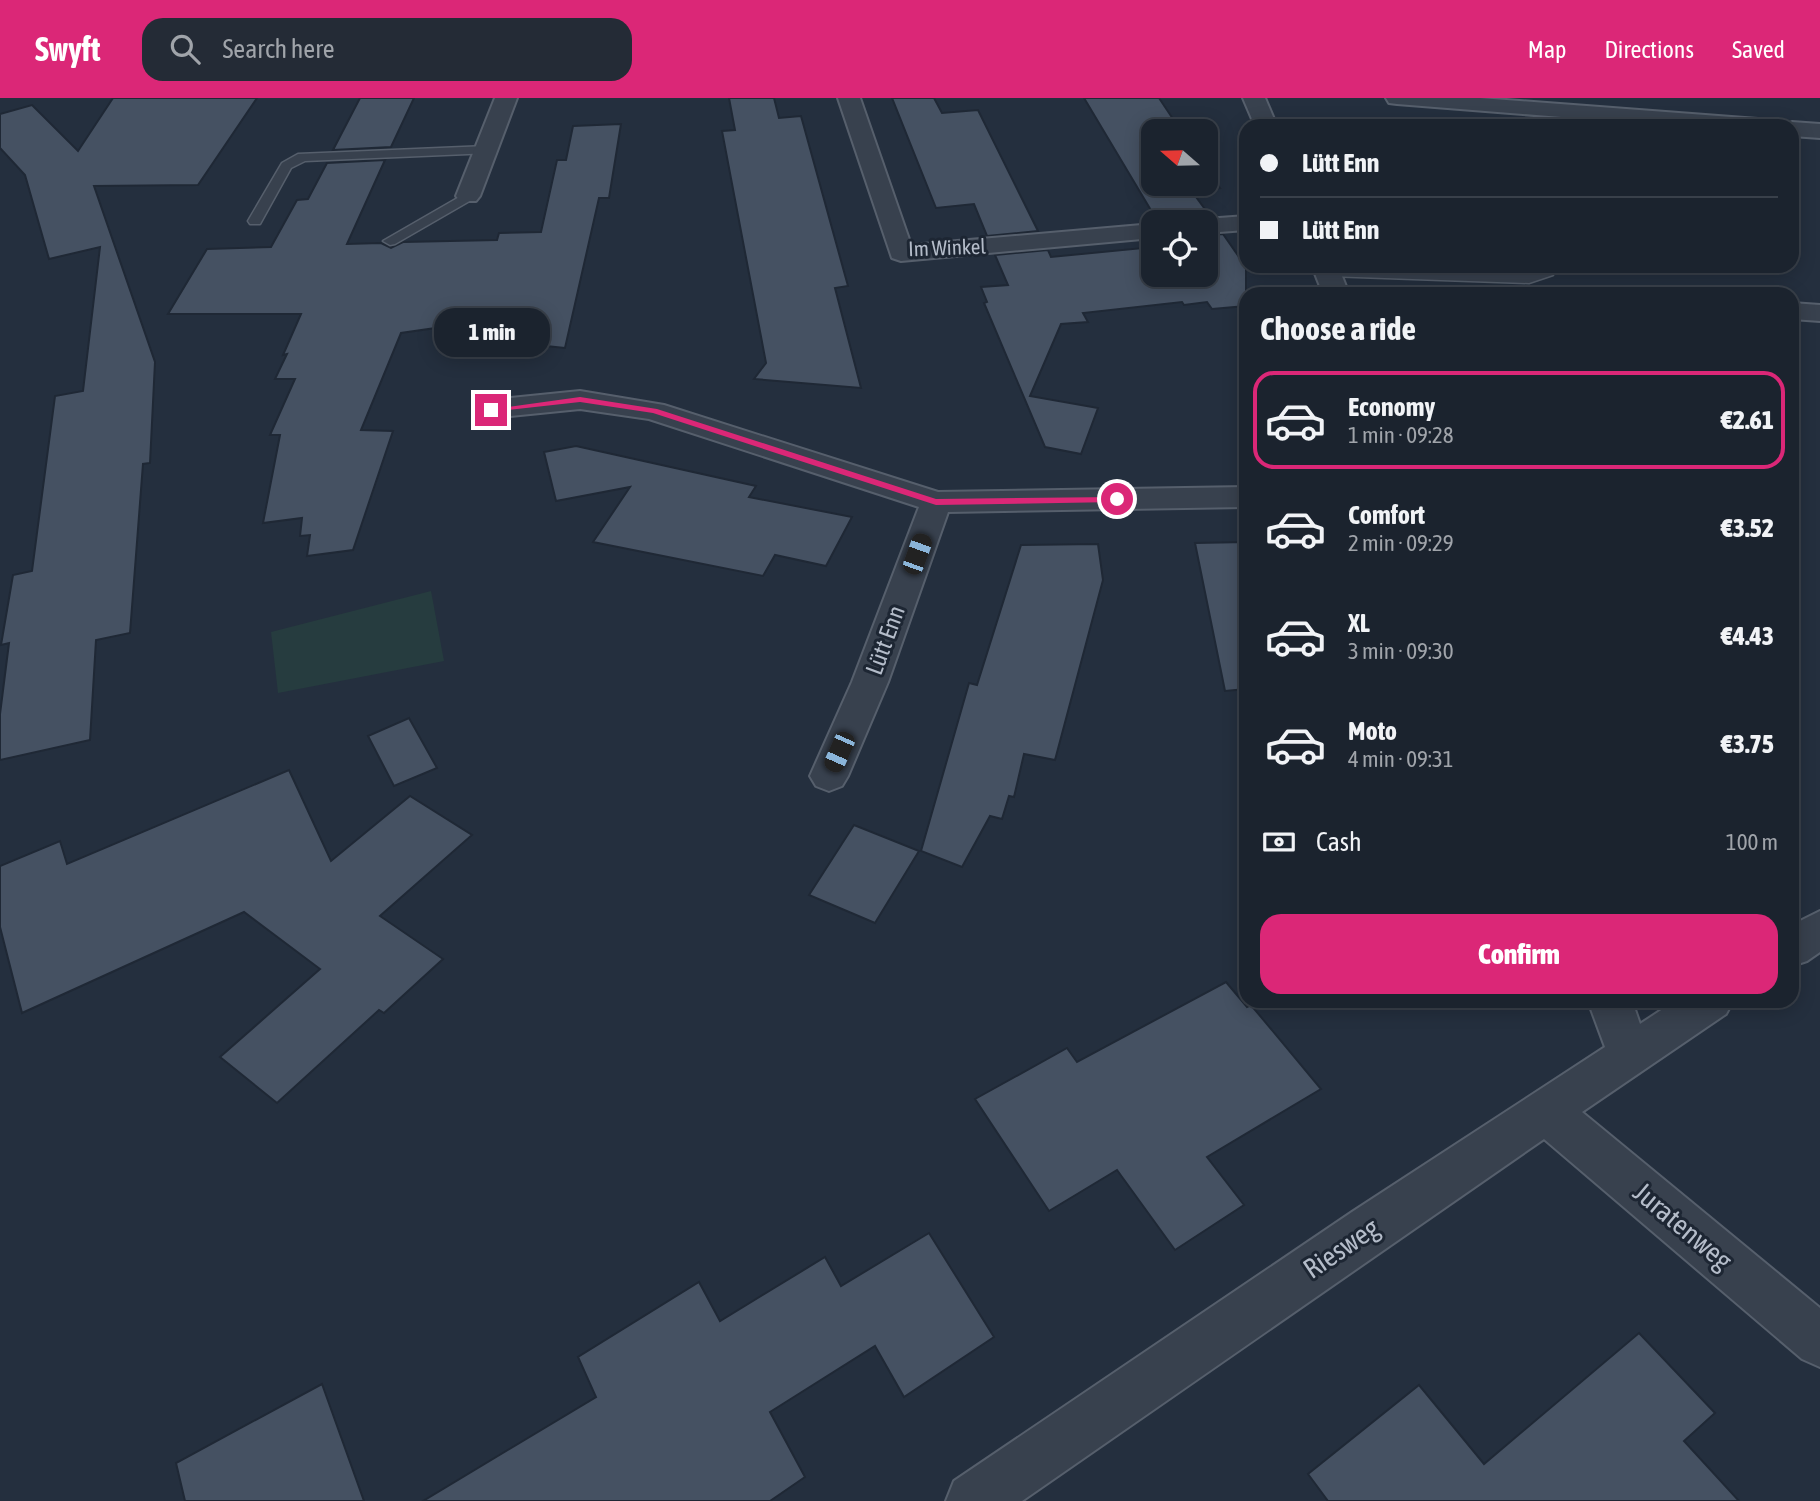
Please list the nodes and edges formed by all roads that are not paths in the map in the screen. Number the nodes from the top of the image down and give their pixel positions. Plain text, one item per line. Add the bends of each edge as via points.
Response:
1 (506, 98) edge
2 (849, 98) edge
3 (1254, 98) edge
4 (1397, 98) edge
5 (1263, 119) edge
6 (1668, 119) edge
7 (1799, 130) edge
8 (1820, 131) edge
9 (487, 150) junction
10 (468, 196) joint
11 (255, 222) dead end
12 (1239, 224) edge
13 (1218, 225) edge
14 (1141, 232) edge
15 (390, 241) dead end
16 (1545, 273) edge
17 (1330, 277) edge
18 (1799, 312) edge
19 (1820, 313) edge
20 (491, 410) dead end
21 (1239, 498) edge
22 (936, 502) junction
23 (829, 776) dead end
24 (1820, 929) edge
25 (1799, 942) edge
26 (1612, 1008) edge
27 (1700, 1008) edge
28 (1630, 1055) junction
29 (1546, 1111) junction
30 (1820, 1341) edge
31 (974, 1501) edge

1 - 9 street
2 - 14 street, Im Winkel via 901,253
3 - 5 street
4 - 6 street
7 - 8 street
9 - 10 street
9 - 11 lane via 302,158 286,166
10 - 15 lane
12 - 13 street
16 - 17 lane via 1529,279
18 - 19 street
20 - 22 street via 580,400 654,411
21 - 22 street
22 - 23 street, Lütt Enn via 870,682
24 - 25 street
26 - 28 street
27 - 28 street, Riesweg
28 - 29 street, Riesweg
29 - 30 street, Juratenweg
29 - 31 street, Riesweg

